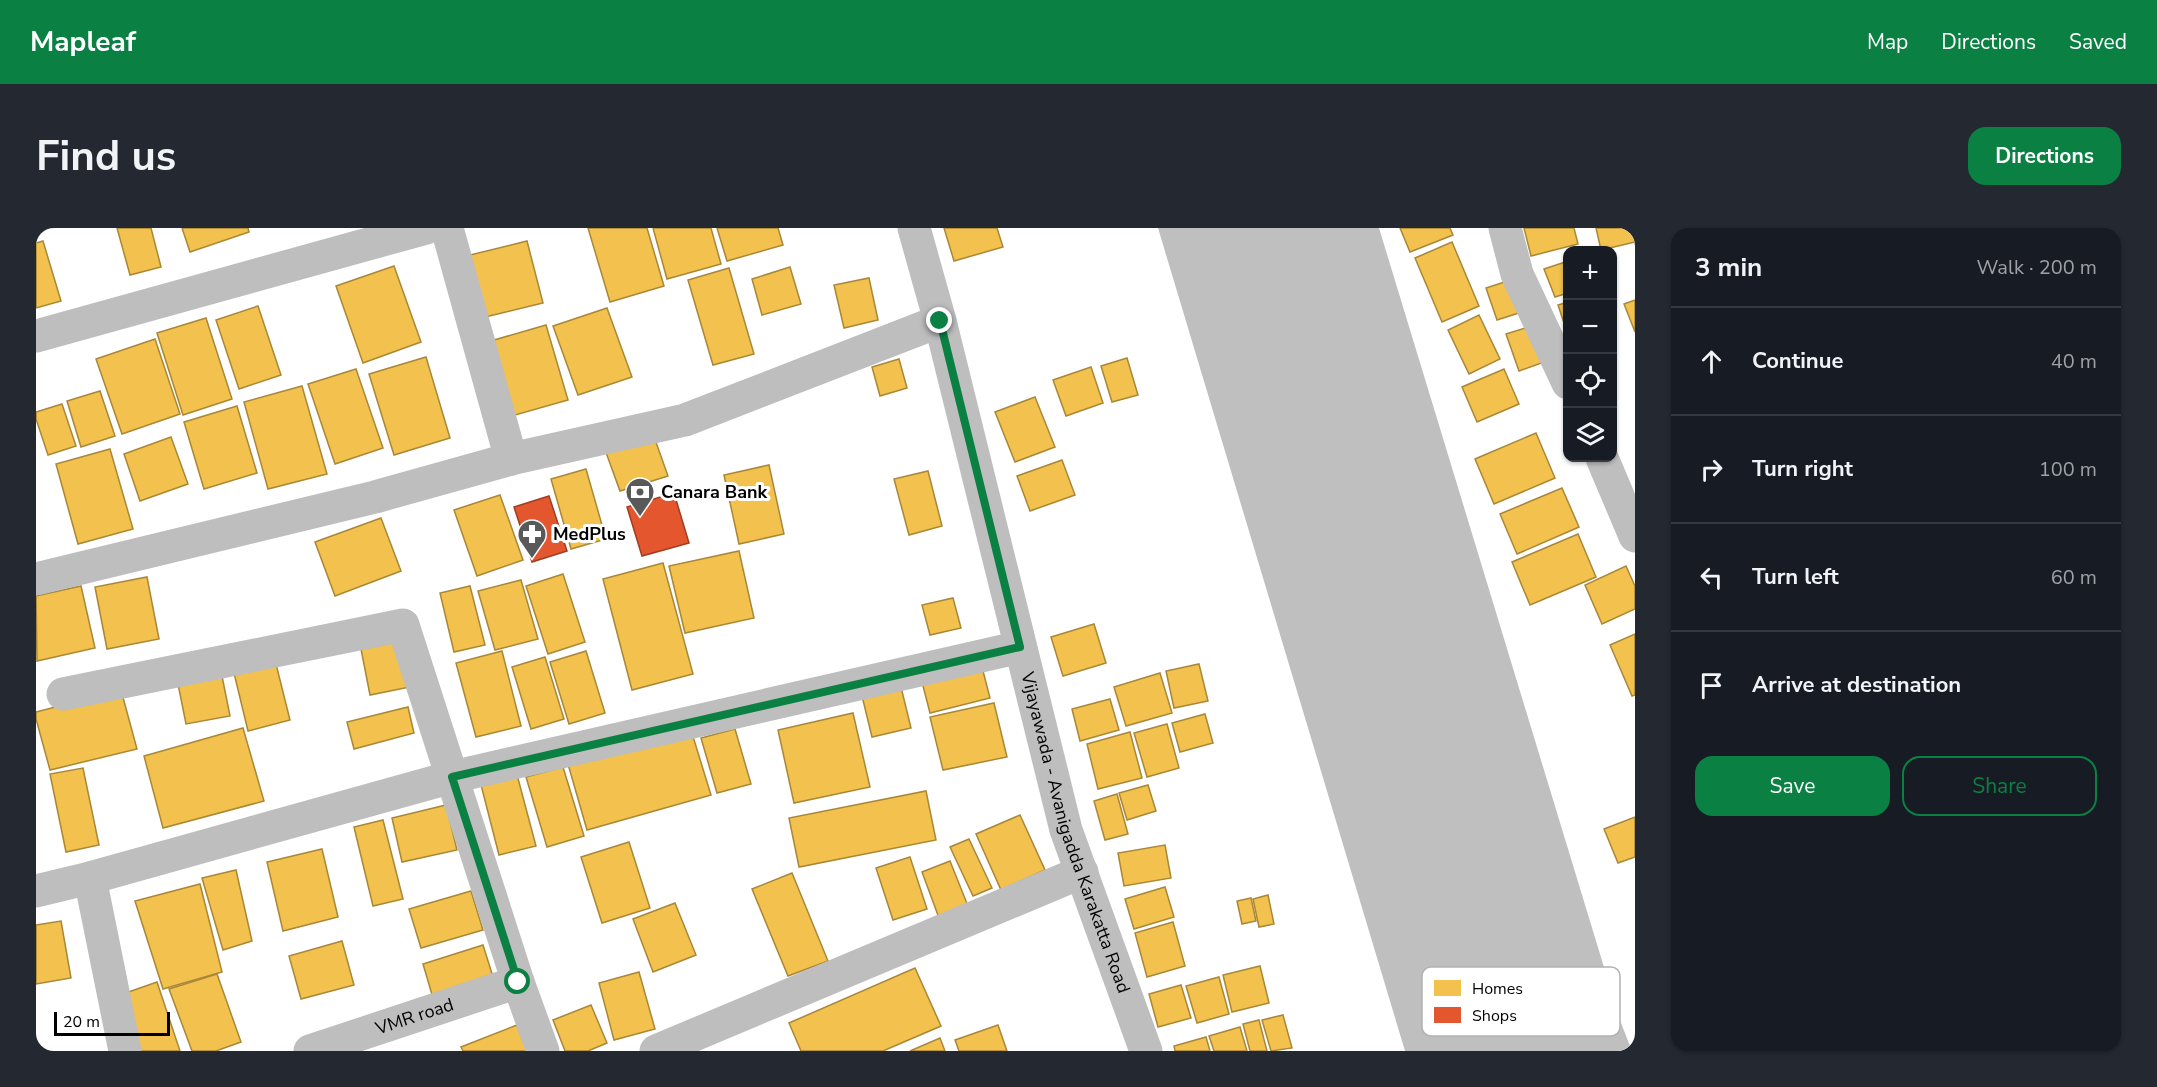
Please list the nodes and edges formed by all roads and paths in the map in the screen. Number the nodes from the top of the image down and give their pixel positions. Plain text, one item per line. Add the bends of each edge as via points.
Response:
1 (426, 228) edge
2 (447, 228) edge
3 (914, 228) edge
4 (1505, 228) edge
5 (940, 321) junction
6 (36, 336) edge
7 (1563, 371) edge
8 (511, 459) junction
9 (1605, 462) edge
10 (1626, 486) edge
11 (1635, 536) edge
12 (36, 579) edge
13 (1020, 647) junction
14 (63, 694) dead end
15 (452, 777) junction
16 (1082, 872) junction
17 (90, 878) junction
18 (36, 891) edge
19 (518, 982) junction
20 (125, 1051) edge
21 (310, 1051) edge
22 (543, 1051) edge
23 (656, 1051) edge
24 (1146, 1051) edge

1 - 6 street
2 - 8 street
3 - 5 street, Vijayawada - Avanigadda Karakatta Road
4 - 7 street via 1517,274
5 - 8 street via 685,420
5 - 13 street, Vijayawada - Avanigadda Karakatta Road
8 - 12 street via 375,497
9 - 10 street
10 - 11 street
13 - 15 street
13 - 16 street, Vijayawada - Avanigadda Karakatta Road via 1066,830
14 - 15 street via 403,625
15 - 17 street
15 - 19 street
16 - 23 street
16 - 24 street, Vijayawada - Avanigadda Karakatta Road
17 - 18 street
17 - 20 street
19 - 21 street, VMR road
19 - 22 street

